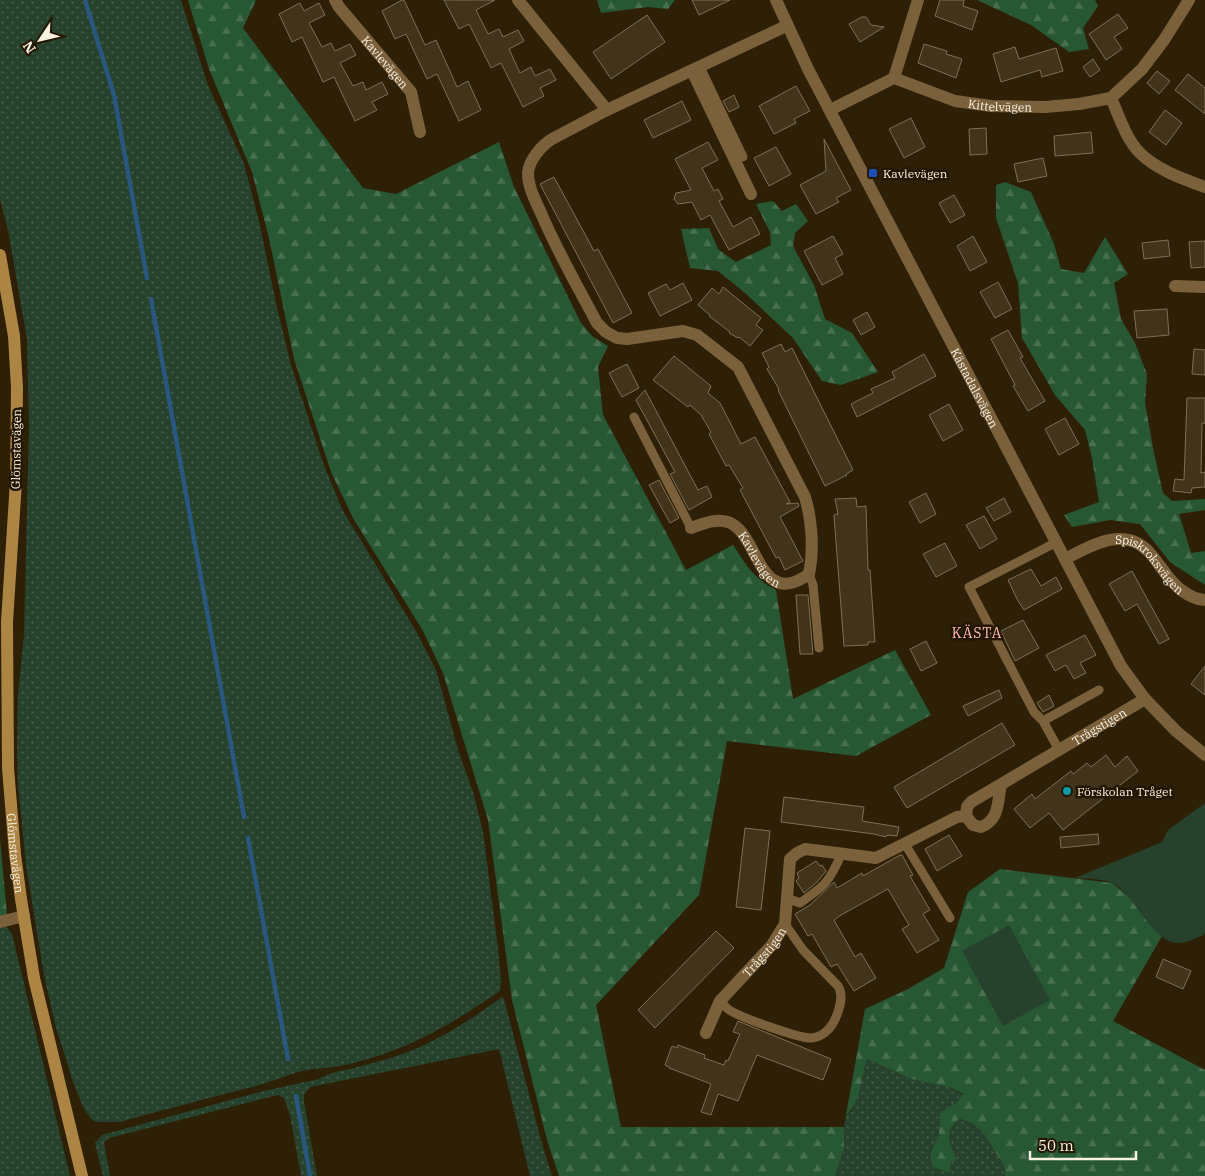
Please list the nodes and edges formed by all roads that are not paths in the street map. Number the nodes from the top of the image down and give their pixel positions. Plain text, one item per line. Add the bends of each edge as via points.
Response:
1 (336, 0) edge
2 (518, 0) edge
3 (776, 0) edge
4 (918, 0) edge
5 (1189, 0) edge
6 (786, 26) junction
7 (696, 69) junction
8 (894, 78) junction
9 (1111, 98) junction
10 (607, 110) junction
11 (830, 110) junction
12 (420, 132) dead end
13 (743, 157) dead end
14 (1205, 187) edge
15 (751, 194) dead end
16 (0, 255) edge
17 (1175, 286) dead end
18 (1205, 287) edge
19 (634, 417) dead end
20 (690, 528) joint
21 (1055, 542) junction
22 (1064, 559) junction
23 (809, 574) junction
24 (5, 579) edge
25 (1205, 600) edge
26 (819, 648) dead end
27 (1099, 690) dead end
28 (1146, 699) junction
29 (1043, 721) junction
30 (1059, 750) junction
31 (1205, 755) edge
32 (1001, 785) junction
33 (966, 816) junction
34 (905, 844) junction
35 (842, 853) junction
36 (787, 898) junction
37 (24, 916) junction
38 (950, 918) dead end
39 (0, 922) edge
40 (785, 924) junction
41 (720, 1001) junction
42 (706, 1033) dead end
43 (82, 1176) edge

1 - 12 street, Kavlevägen via 412,92
2 - 10 street
3 - 6 street, Kästadalsvägen
4 - 8 street
5 - 9 street via 1142,69
6 - 7 street
6 - 11 street, Kästadalsvägen
7 - 10 street
7 - 13 lane
7 - 15 street
8 - 9 street, Kittelvägen via 955,100 991,106 1045,107
8 - 11 street
9 - 14 street via 1140,153 1156,166
10 - 23 street via 544,144 534,156 528,171 531,190 547,227 596,323 606,332 627,338 682,331 697,335 738,367 805,497 812,552
11 - 21 street, Kästadalsvägen
16 - 24 main road, Glömstavägen via 14,336 17,388 16,481
17 - 18 street
19 - 20 lane
20 - 23 street, Kavlevägen via 714,520 727,522 736,526 745,537 765,573 774,580 790,582
21 - 22 street, Kästadalsvägen
21 - 29 lane via 969,587 1034,712
22 - 25 street, Spiskroksvägen via 1097,542 1127,539 1150,552 1174,584 1187,594
22 - 28 street, Kästadalsvägen via 1121,666
23 - 26 lane
24 - 37 main road, Glömstavägen via 8,768
27 - 29 lane
28 - 30 street, Trågstigen
28 - 31 street, Kästadalsvägen via 1176,731
29 - 30 lane
30 - 32 street, Trågstigen
32 - 33 street, Trågstigen via 971,802 966,807
32 - 33 street via 995,817 989,824 973,825
33 - 34 street, Trågstigen via 957,817
34 - 35 street, Trågstigen via 876,858
34 - 38 lane
35 - 36 lane via 823,887 800,903
35 - 36 street, Trågstigen via 805,849 797,853 790,859
36 - 40 street, Trågstigen
37 - 39 street
37 - 43 main road, Glömstavägen via 38,994
40 - 41 street, Trågstigen via 772,945
40 - 41 lane via 803,950 841,991 836,1020 826,1033 812,1038 794,1036 729,1010
41 - 42 street, Trågstigen

